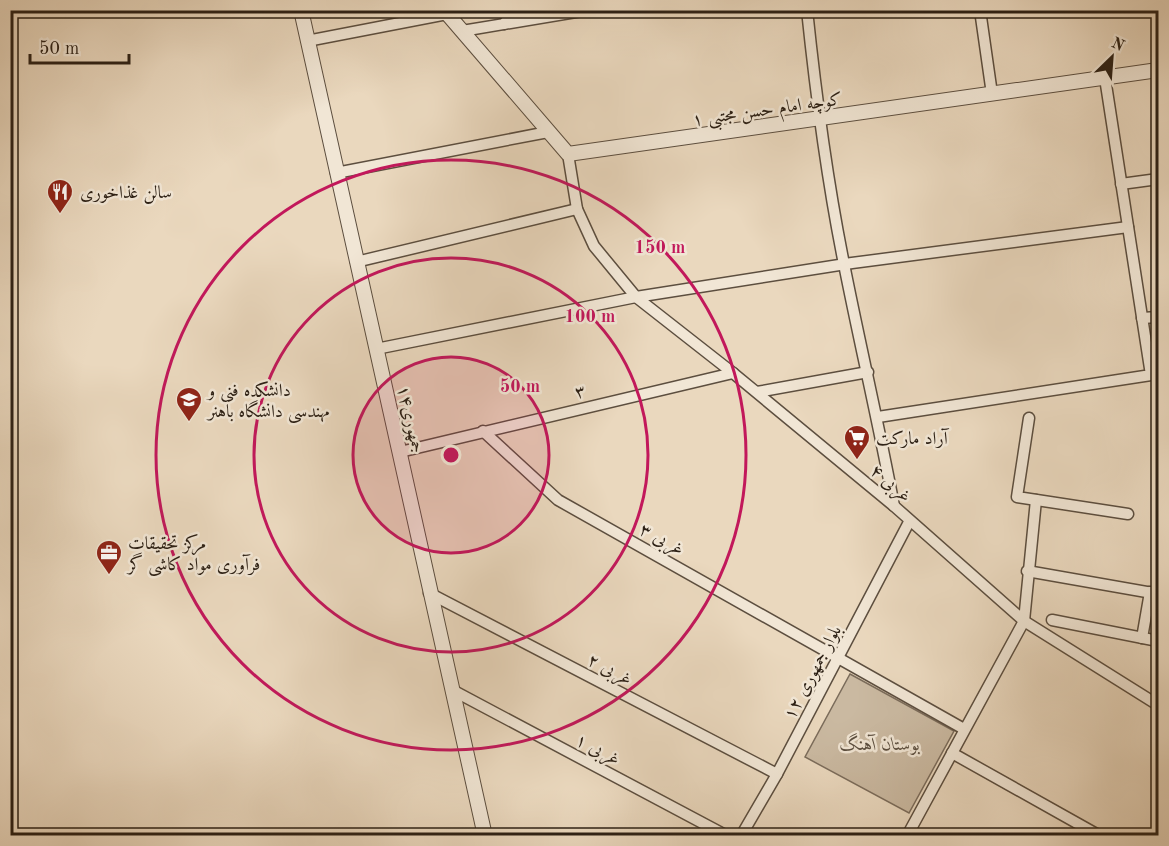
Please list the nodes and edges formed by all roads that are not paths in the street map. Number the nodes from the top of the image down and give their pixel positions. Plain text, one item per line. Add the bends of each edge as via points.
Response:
1 (301, 10) edge
2 (515, 10) edge
3 (588, 10) edge
4 (807, 10) edge
5 (980, 10) edge
6 (445, 12) edge
7 (504, 24) junction
8 (462, 31) junction
9 (307, 41) junction
10 (1158, 70) edge
11 (1105, 78) junction
12 (992, 94) junction
13 (819, 120) junction
14 (548, 132) junction
15 (567, 154) junction
16 (336, 173) junction
17 (1158, 179) edge
18 (1121, 184) junction
19 (577, 209) junction
20 (1128, 227) junction
21 (356, 262) junction
22 (844, 264) junction
23 (636, 297) junction
24 (1158, 317) edge
25 (1142, 318) junction
26 (376, 349) junction
27 (868, 372) junction
28 (733, 373) junction
29 (757, 393) junction
30 (878, 417) junction
31 (1029, 418) dead end
32 (483, 431) junction
33 (400, 453) junction
34 (1036, 500) junction
35 (894, 506) junction
36 (1128, 514) dead end
37 (909, 522) junction
38 (1027, 571) junction
39 (429, 593) junction
40 (1154, 593) edge
41 (1052, 620) dead end
42 (1024, 621) junction
43 (1142, 638) junction
44 (1158, 641) edge
45 (838, 657) junction
46 (454, 691) junction
47 (1158, 705) edge
48 (964, 729) junction
49 (952, 753) junction
50 (777, 774) junction
51 (485, 835) edge
52 (727, 836) edge
53 (741, 836) edge
54 (907, 836) edge
55 (1100, 836) edge

1 - 9 street, جمهوری۱۴
2 - 7 street
3 - 7 street
4 - 13 street
5 - 12 street
6 - 8 street
6 - 9 street
7 - 8 street
8 - 14 street
9 - 16 street, جمهوری۱۴
10 - 11 street, کوچه امام حسن مجتبی ۱
11 - 12 street, کوچه امام حسن مجتبی ۱
11 - 18 street
12 - 13 street, کوچه امام حسن مجتبی ۱
13 - 15 street, کوچه امام حسن مجتبی ۱
13 - 22 street
14 - 15 street
14 - 16 street
15 - 19 street, ۴ غربی
16 - 21 street, جمهوری۱۴
17 - 18 street
18 - 20 street
19 - 21 street
19 - 23 street, ۴ غربی via 594,246
20 - 22 street
20 - 25 street
21 - 26 street, جمهوری۱۴
22 - 23 street
22 - 27 street
23 - 26 street
23 - 28 street, ۴ غربی
24 - 25 street
25 - 30 street via 1151,375
26 - 33 street, جمهوری۱۴
27 - 29 street
27 - 30 street
28 - 29 street, ۴ غربی
28 - 32 street, ۳
29 - 35 street, ۴ غربی
30 - 35 street
31 - 34 street via 1017,497
32 - 33 street, ۳
32 - 45 street, ۳ غربی via 558,500
33 - 39 street, جمهوری۱۴
34 - 36 street
34 - 38 street
35 - 37 street, ۴ غربی
37 - 42 street, ۴ غربی
37 - 45 street, بلوار جمهوری ۱۲
38 - 40 street
38 - 42 street
39 - 46 street, جمهوری۱۴
39 - 50 street, ۲ غربی
40 - 43 street
41 - 43 street
42 - 47 street, ۴ غربی
42 - 48 street
43 - 44 street
45 - 48 street, ۳ غربی
45 - 50 street, بلوار جمهوری ۱۲
46 - 51 street, جمهوری۱۴
46 - 52 street, ۱ غربی
48 - 49 street
49 - 54 street
49 - 55 street
50 - 53 street, بلوار جمهوری ۱۲

